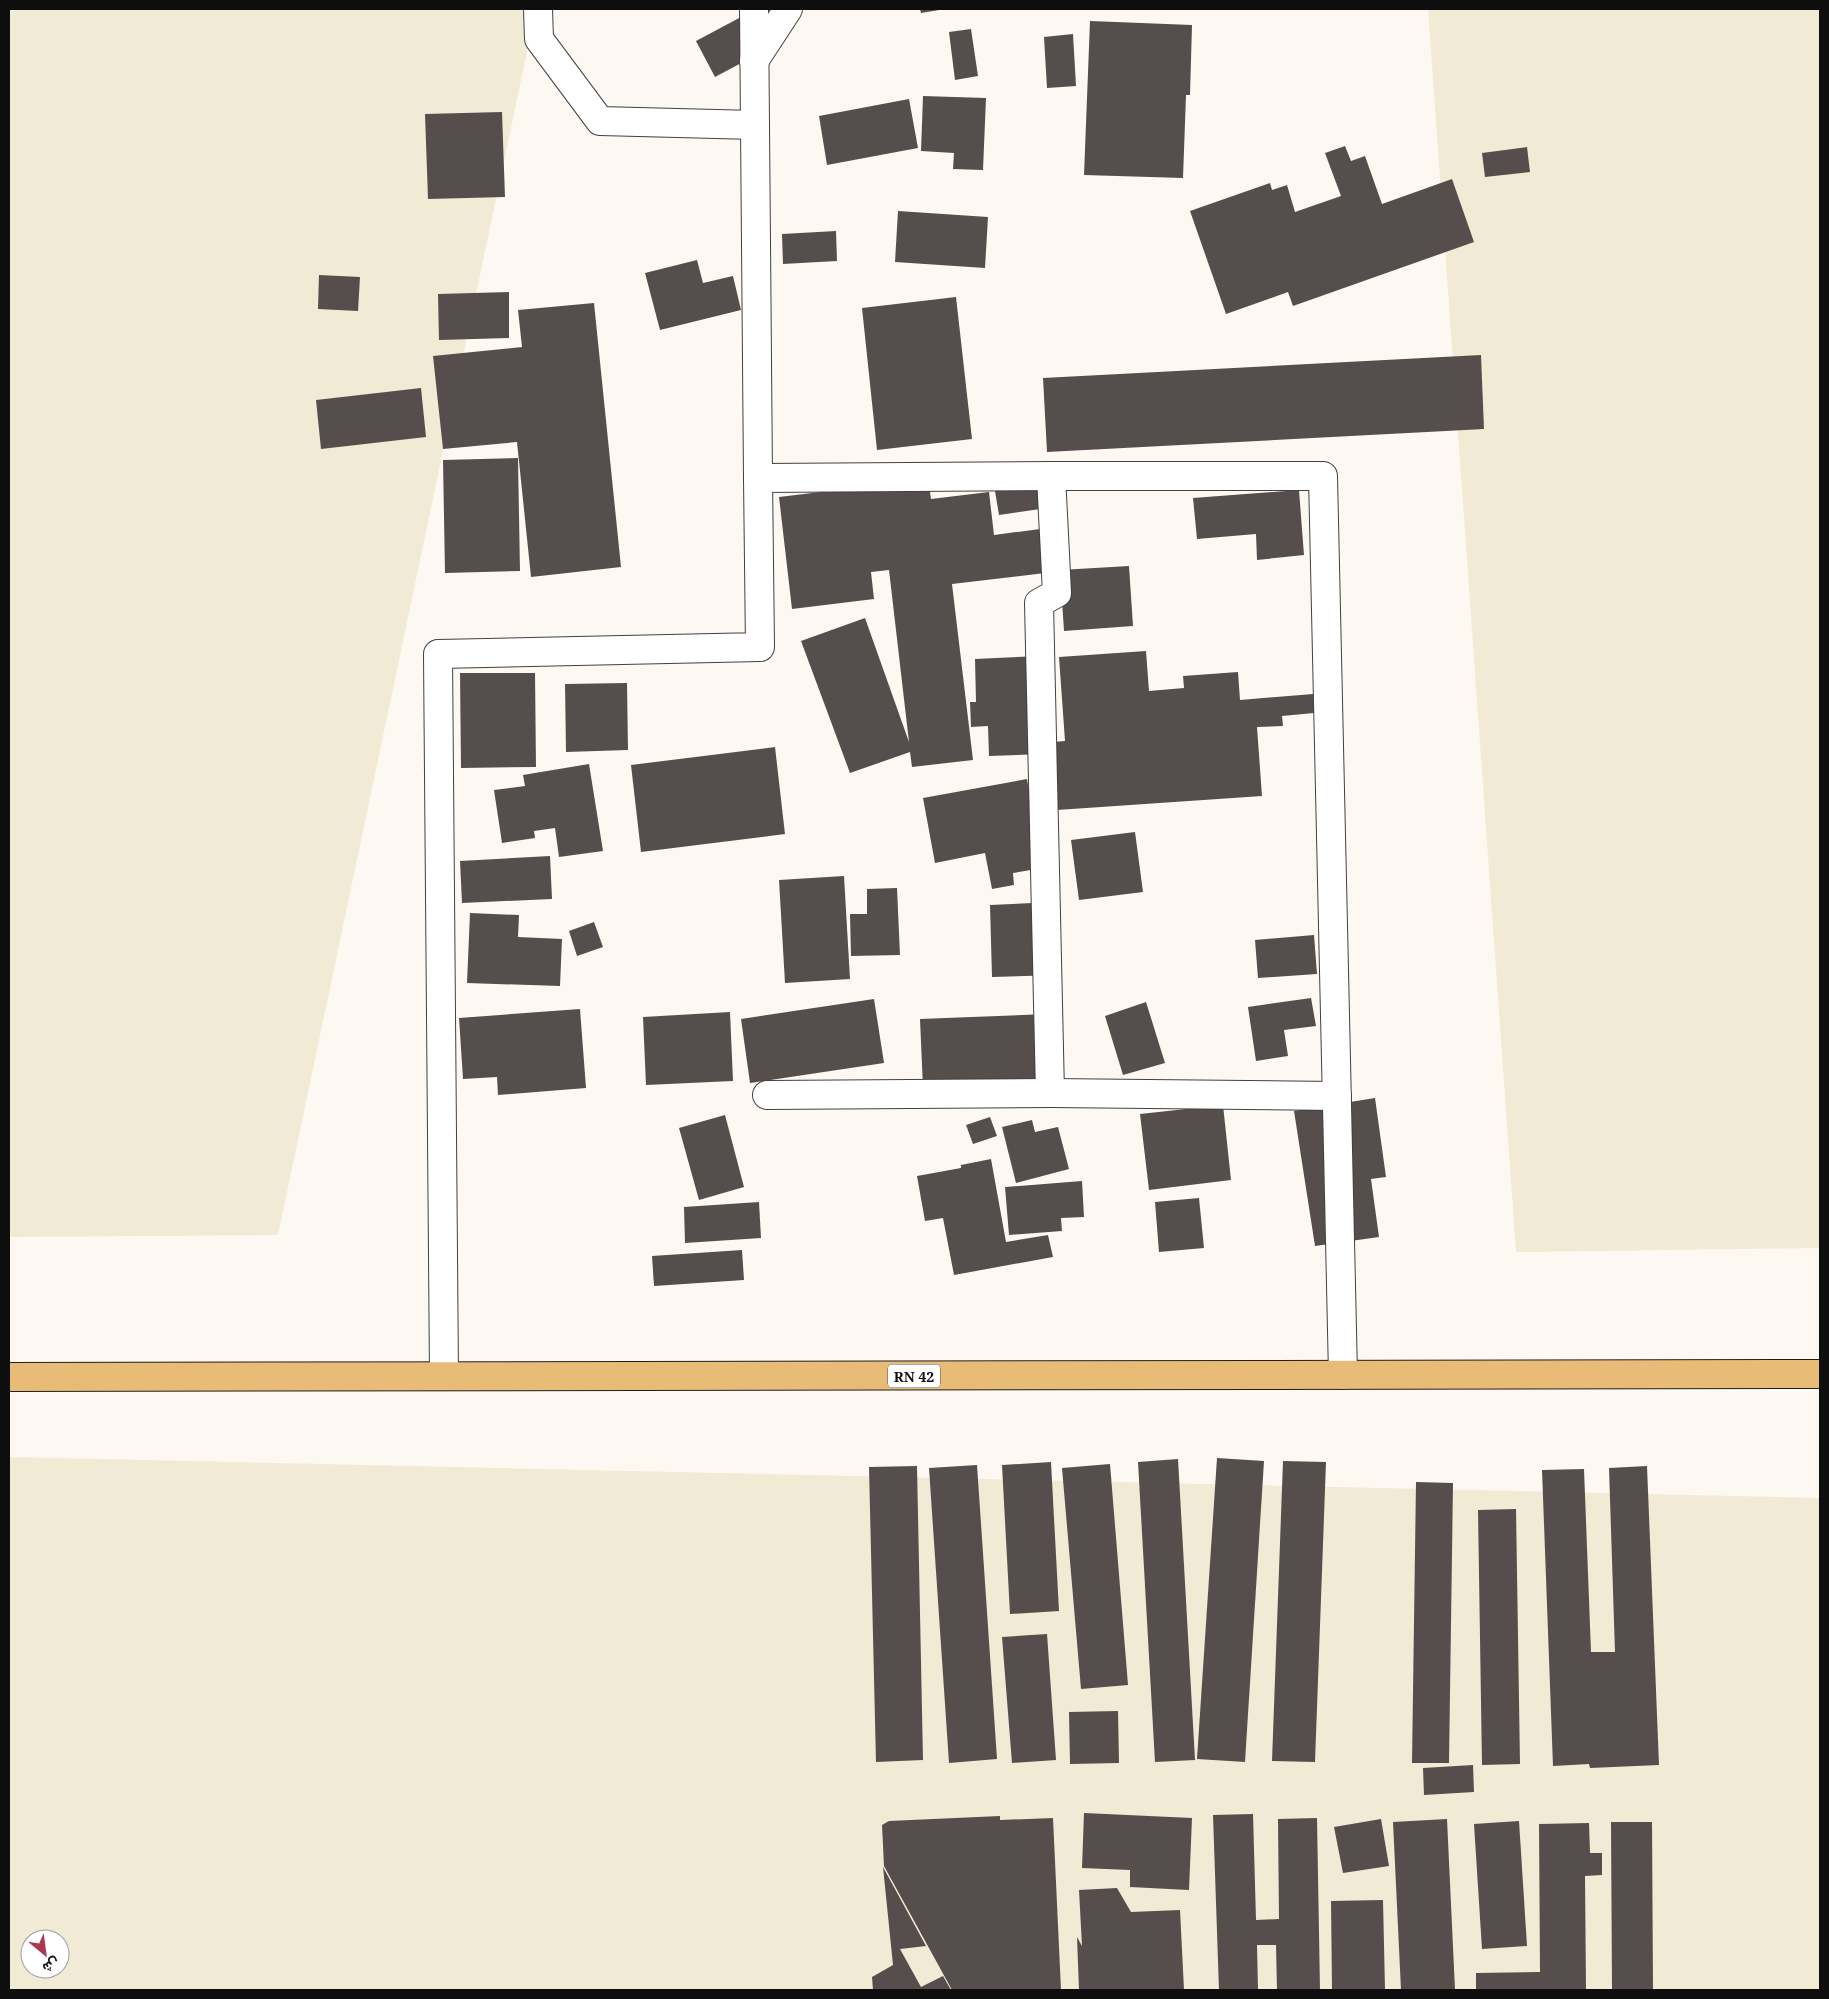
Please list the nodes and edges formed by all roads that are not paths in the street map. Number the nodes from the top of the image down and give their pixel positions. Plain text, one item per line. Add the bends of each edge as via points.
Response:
1 (538, 9) edge
2 (754, 9) edge
3 (788, 9) edge
4 (754, 61) junction
5 (754, 125) junction
6 (1051, 476) junction
7 (758, 478) junction
8 (1050, 1093) junction
9 (767, 1094) dead end
10 (1337, 1096) junction
11 (1820, 1374) edge
12 (1343, 1375) junction
13 (444, 1376) junction
14 (9, 1377) edge

1 - 5 street via 538,39 600,121
2 - 4 street
3 - 4 street
4 - 5 street
5 - 7 street
6 - 7 street
6 - 8 street via 1057,593 1039,603
6 - 10 street via 1323,476
7 - 13 street via 760,647 438,654
8 - 9 street
8 - 10 street
10 - 12 street
11 - 12 main road, RN 42
12 - 13 main road, RN 42
13 - 14 main road, RN 42

